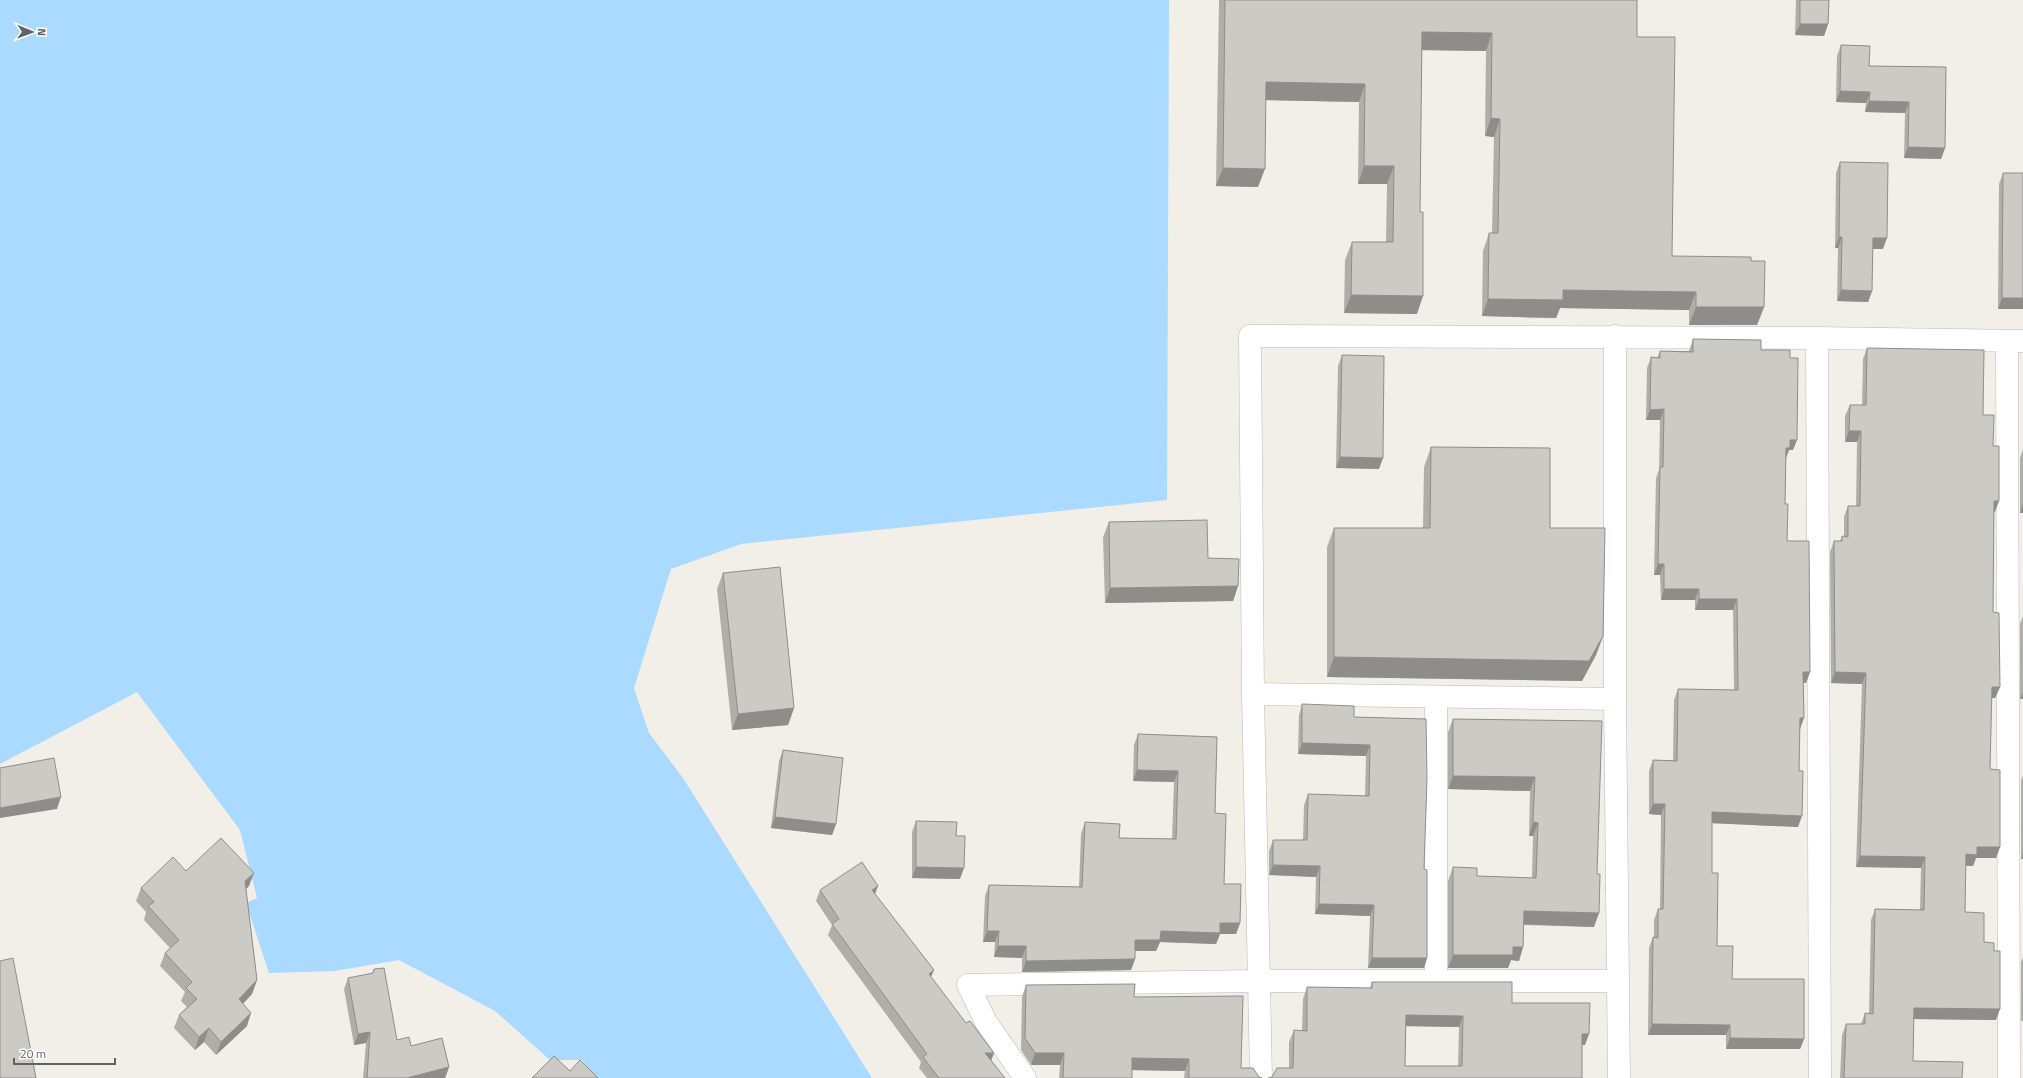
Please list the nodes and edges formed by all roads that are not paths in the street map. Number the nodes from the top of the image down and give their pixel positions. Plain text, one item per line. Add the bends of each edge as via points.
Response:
1 (1615, 336) junction
2 (1817, 338) junction
3 (2015, 341) edge
4 (1254, 694) junction
5 (1436, 697) junction
6 (1614, 699) junction
7 (1436, 980) junction
8 (1258, 981) junction
9 (1617, 981) junction
10 (1025, 1078) edge
11 (1261, 1078) edge
12 (1619, 1078) edge
13 (1820, 1078) edge
14 (2009, 1078) edge

1 - 2 street
1 - 4 street via 1250,336
1 - 6 street
2 - 3 street
2 - 13 street
3 - 14 street
4 - 5 street
4 - 8 street
5 - 6 street
5 - 7 street
6 - 9 street
7 - 8 street
7 - 9 street
8 - 10 street via 968,985 986,1022
8 - 11 street
9 - 12 street

